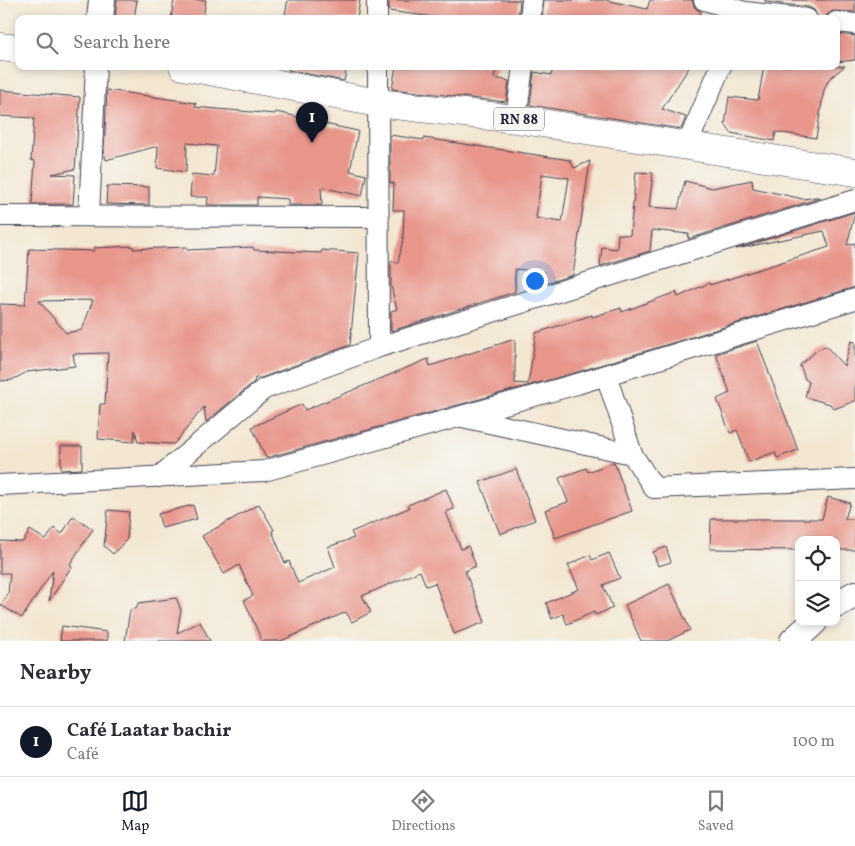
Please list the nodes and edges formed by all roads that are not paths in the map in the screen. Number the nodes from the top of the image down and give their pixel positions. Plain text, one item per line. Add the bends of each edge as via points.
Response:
1 (102, 0) edge
2 (377, 0) edge
3 (532, 0) edge
4 (704, 0) edge
5 (745, 10) edge
6 (100, 15) edge
7 (377, 15) edge
8 (530, 15) edge
9 (779, 15) edge
10 (840, 22) edge
11 (855, 24) edge
12 (0, 47) edge
13 (15, 48) edge
14 (96, 70) edge
15 (204, 70) edge
16 (378, 70) edge
17 (522, 70) edge
18 (719, 70) edge
19 (378, 103) junction
20 (516, 119) junction
21 (687, 145) junction
22 (855, 172) edge
23 (855, 200) edge
24 (0, 216) edge
25 (89, 216) junction
26 (379, 218) junction
27 (855, 299) edge
28 (379, 347) junction
29 (606, 375) junction
30 (460, 416) junction
31 (632, 454) junction
32 (159, 477) junction
33 (855, 479) edge
34 (0, 485) edge
35 (855, 594) edge
36 (840, 603) edge
37 (810, 626) edge
38 (793, 641) edge

1 - 6 street
2 - 7 street
3 - 8 street
4 - 5 street
5 - 9 street
10 - 11 street
12 - 13 main road
14 - 25 street
15 - 19 main road, RN 88
16 - 19 street
17 - 20 street
18 - 21 street
19 - 20 main road, RN 88
19 - 26 street
20 - 21 main road, RN 88
21 - 22 main road, RN 88
23 - 28 street
24 - 25 street
25 - 26 street
26 - 28 street
27 - 29 street
28 - 32 street via 264,390
29 - 30 street
29 - 31 street
30 - 31 street
30 - 32 street via 264,471
31 - 33 street via 654,488
32 - 34 street
35 - 36 street
37 - 38 street

